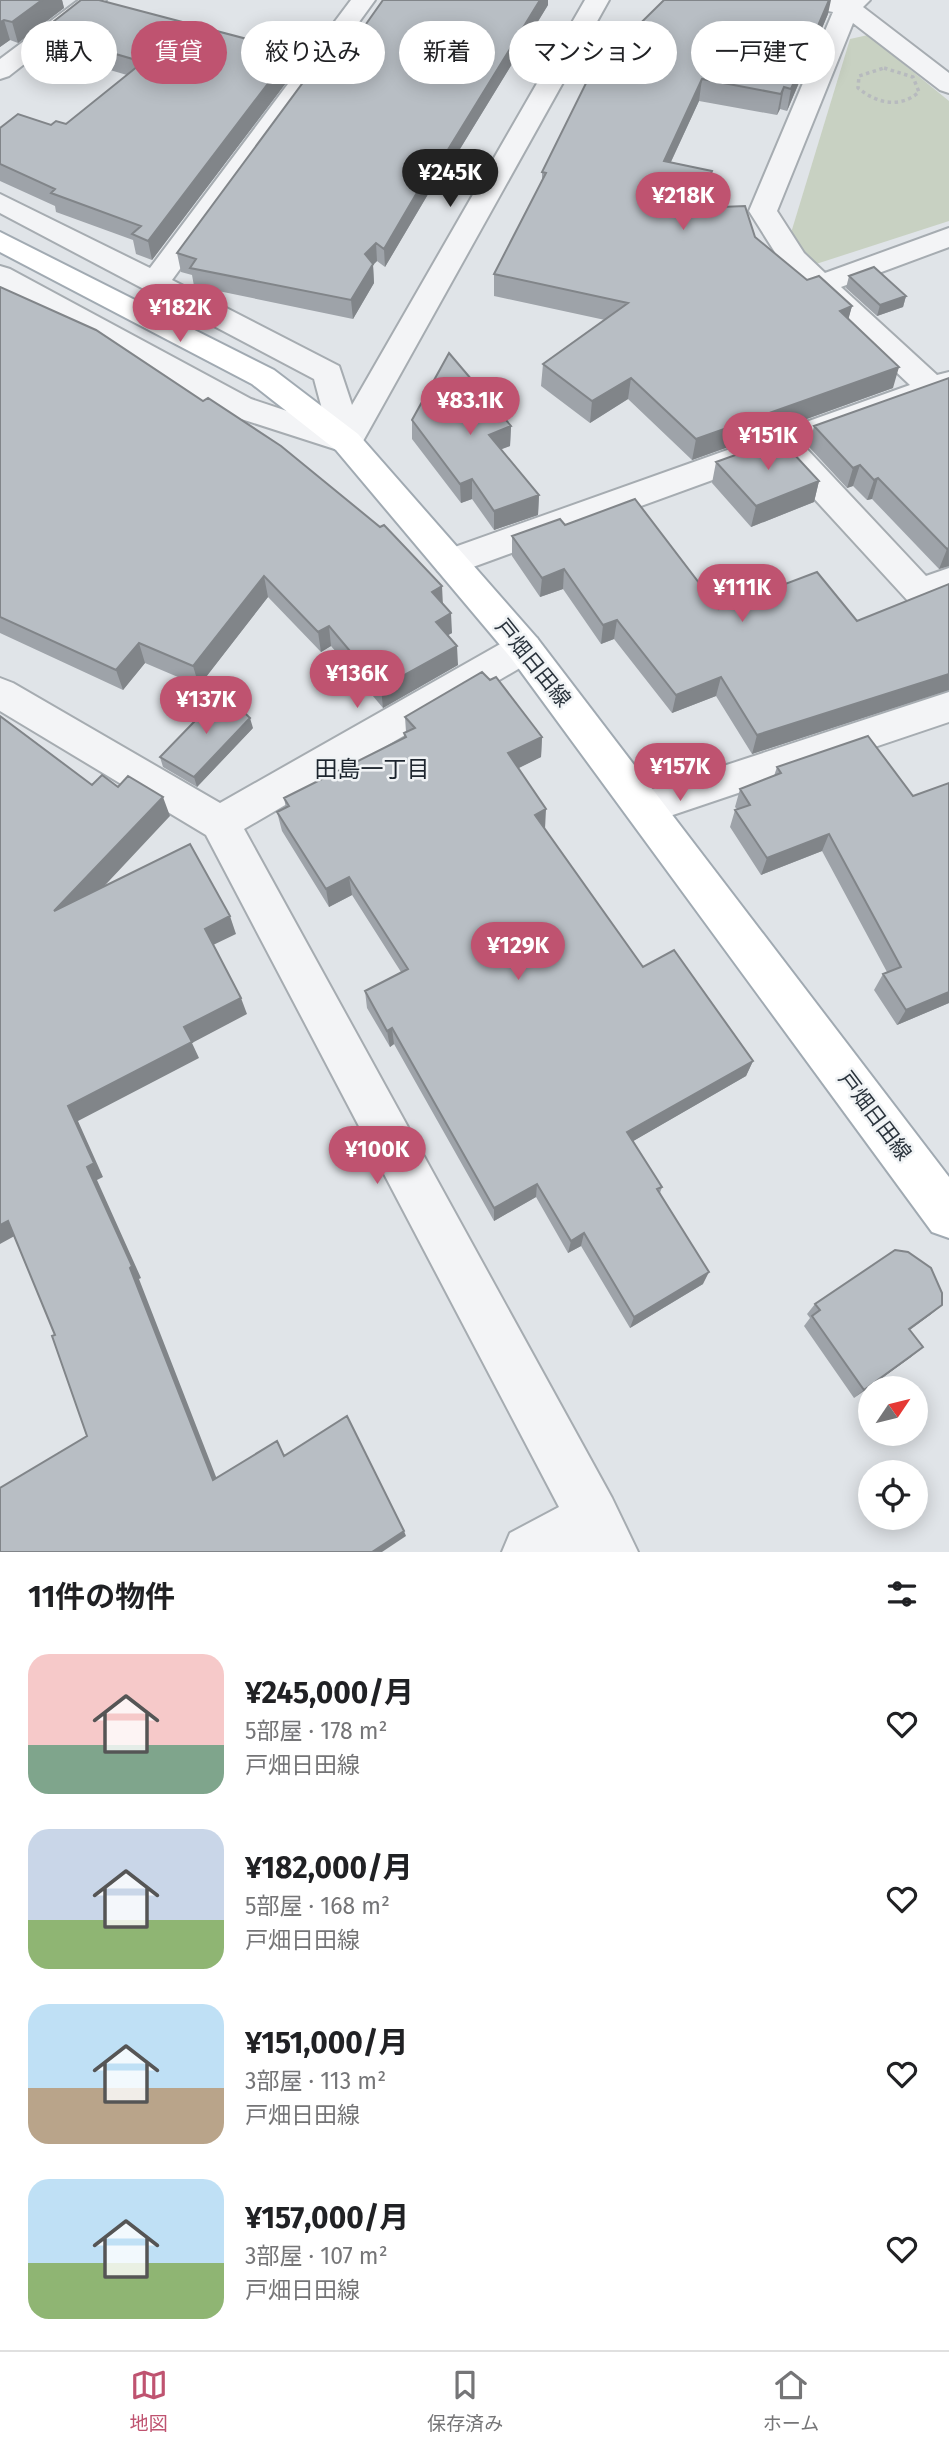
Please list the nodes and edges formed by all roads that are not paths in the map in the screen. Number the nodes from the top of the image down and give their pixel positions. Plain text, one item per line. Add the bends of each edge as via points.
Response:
1 (94, 0) edge
2 (363, 0) edge
3 (597, 0) edge
4 (807, 0) edge
5 (853, 3) edge
6 (0, 71) edge
7 (949, 85) edge
8 (0, 202) edge
9 (949, 237) edge
10 (3, 242) edge
11 (0, 275) edge
12 (153, 283) junction
13 (820, 285) junction
14 (941, 385) edge
15 (347, 442) junction
16 (781, 442) junction
17 (450, 562) junction
18 (949, 581) edge
19 (524, 648) junction
20 (4, 702) edge
21 (949, 707) edge
22 (646, 808) junction
23 (220, 823) junction
24 (949, 1215) edge
25 (602, 1535) edge
26 (529, 1552) edge

1 - 6 street
2 - 12 street
3 - 15 street
4 - 5 street
5 - 7 street
5 - 13 street via 763,211 793,259
8 - 12 street
9 - 13 street
10 - 15 main road, 戸畑日田線 via 263,377
11 - 15 street via 240,407
12 - 15 street via 328,373
13 - 14 street
14 - 16 street
15 - 17 main road, 戸畑日田線
16 - 17 street
16 - 18 street via 921,593
17 - 19 main road, 戸畑日田線
19 - 22 main road, 戸畑日田線
19 - 23 street
20 - 23 street
21 - 22 street
22 - 24 main road, 戸畑日田線
23 - 25 street
25 - 26 street

